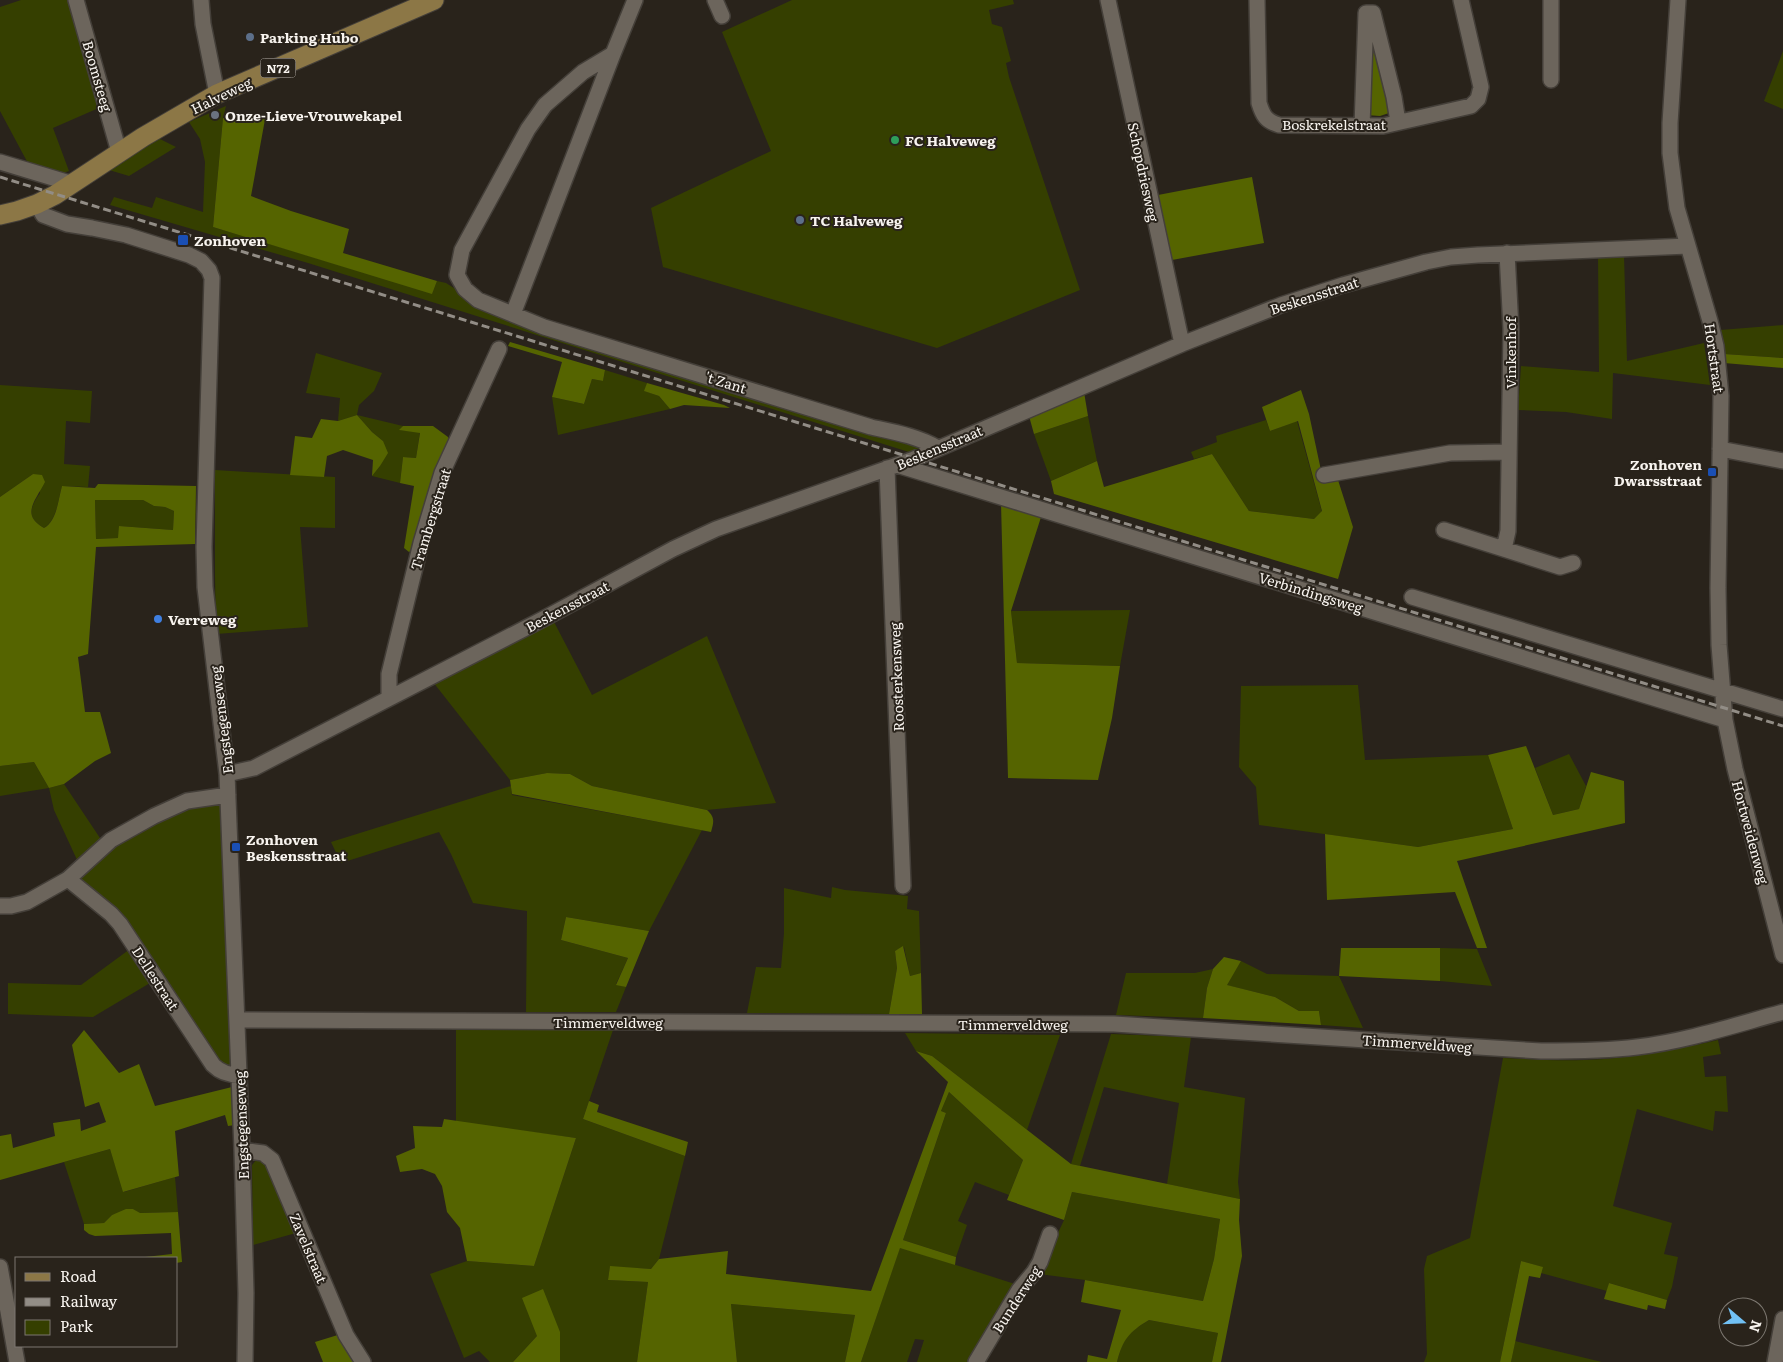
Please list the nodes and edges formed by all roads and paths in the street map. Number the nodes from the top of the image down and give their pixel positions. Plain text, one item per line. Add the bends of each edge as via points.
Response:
1 (76, 0) edge
2 (201, 0) edge
3 (434, 0) edge
4 (635, 0) edge
5 (716, 0) edge
6 (1108, 0) edge
7 (1257, 0) edge
8 (1461, 0) edge
9 (1551, 0) edge
10 (1678, 0) edge
11 (722, 16) dead end
12 (613, 54) junction
13 (1551, 80) dead end
14 (218, 94) junction
15 (1398, 122) junction
16 (1362, 126) junction
17 (119, 152) junction
18 (0, 162) edge
19 (73, 184) junction
20 (37, 204) junction
21 (0, 215) edge
22 (1688, 246) junction
23 (1507, 254) junction
24 (513, 314) junction
25 (1182, 344) junction
26 (499, 349) dead end
27 (938, 448) junction
28 (1720, 450) junction
29 (1509, 452) junction
30 (1783, 461) edge
31 (892, 467) junction
32 (1324, 475) dead end
33 (1444, 530) dead end
34 (1504, 549) junction
35 (1574, 563) dead end
36 (1412, 597) dead end
37 (1566, 638) dead end
38 (1722, 686) junction
39 (389, 698) junction
40 (1783, 709) edge
41 (1724, 714) junction
42 (228, 774) junction
43 (228, 795) junction
44 (68, 879) junction
45 (903, 886) dead end
46 (0, 906) edge
47 (1783, 955) edge
48 (1783, 1012) edge
49 (238, 1020) junction
50 (239, 1075) junction
51 (242, 1150) junction
52 (1050, 1234) dead end
53 (0, 1267) edge
54 (1783, 1319) edge
55 (17, 1362) edge
56 (245, 1362) edge
57 (363, 1362) edge
58 (976, 1362) edge
59 (1775, 1362) edge

1 - 17 street, Boomsteeg
2 - 14 street
3 - 14 main road, Halveweg / N72
4 - 12 street
5 - 11 street
6 - 25 street, Schopdriesweg
7 - 16 street, Boskrekelstraat via 1262,115 1279,125
8 - 15 street, Boskrekelstraat via 1481,87 1478,99 1471,106
9 - 13 street
10 - 22 street, Hortstraat via 1670,153 1677,208
12 - 24 street
12 - 24 street, 't Zant via 583,72 545,105 528,129 462,250 456,275 465,289 478,300
14 - 17 main road, Halveweg / N72
15 - 16 street, Boskrekelstraat
15 - 16 street via 1373,13 1366,13
17 - 19 main road, Halveweg / N72
18 - 19 street
19 - 20 main road, Halveweg / N72
20 - 21 main road, N72
20 - 42 street, Engstegenseweg via 43,215 56,221 126,235 189,255 201,261 212,278 205,586
22 - 23 street, Beskensstraat
22 - 28 street, Hortstraat via 1716,346 1721,396
23 - 25 street, Beskensstraat via 1451,257 1352,282 1281,305
23 - 29 street, Vinkenhof via 1511,328
24 - 27 street, 't Zant via 544,327 870,427 925,440
25 - 27 street, Beskensstraat
26 - 39 street, Trambergstraat via 451,451 433,501 389,674
27 - 31 street, Beskensstraat
28 - 30 street
28 - 38 street, Hortstraat via 1718,588
29 - 32 street via 1450,453
29 - 34 street, Vinkenhof via 1508,530
31 - 39 street, Beskensstraat via 716,529
31 - 41 street, Verbindingsweg
31 - 45 street, Roosterkensweg
33 - 34 street
34 - 35 street via 1560,567
36 - 38 street
37 - 38 street
38 - 40 street
38 - 41 street, Hortstraat
39 - 42 street, Beskensstraat via 254,768
41 - 47 street, Hortweidenweg
42 - 43 street, Engstegenseweg
43 - 44 street via 187,801 154,816 111,840
43 - 49 street, Engstegenseweg
44 - 46 street via 27,902
44 - 50 street, Dellestraat via 120,924 213,1065 222,1072
48 - 49 street, Timmerveldweg via 1661,1043 1586,1051 1541,1051 1114,1024
49 - 50 street, Engstegenseweg
50 - 51 street, Engstegenseweg
51 - 56 street, Engstegenseweg
51 - 57 street, Zavelstraat via 263,1153 272,1160 346,1335
52 - 58 street, Bunderweg via 1040,1262 1019,1290
53 - 55 street
54 - 59 street

